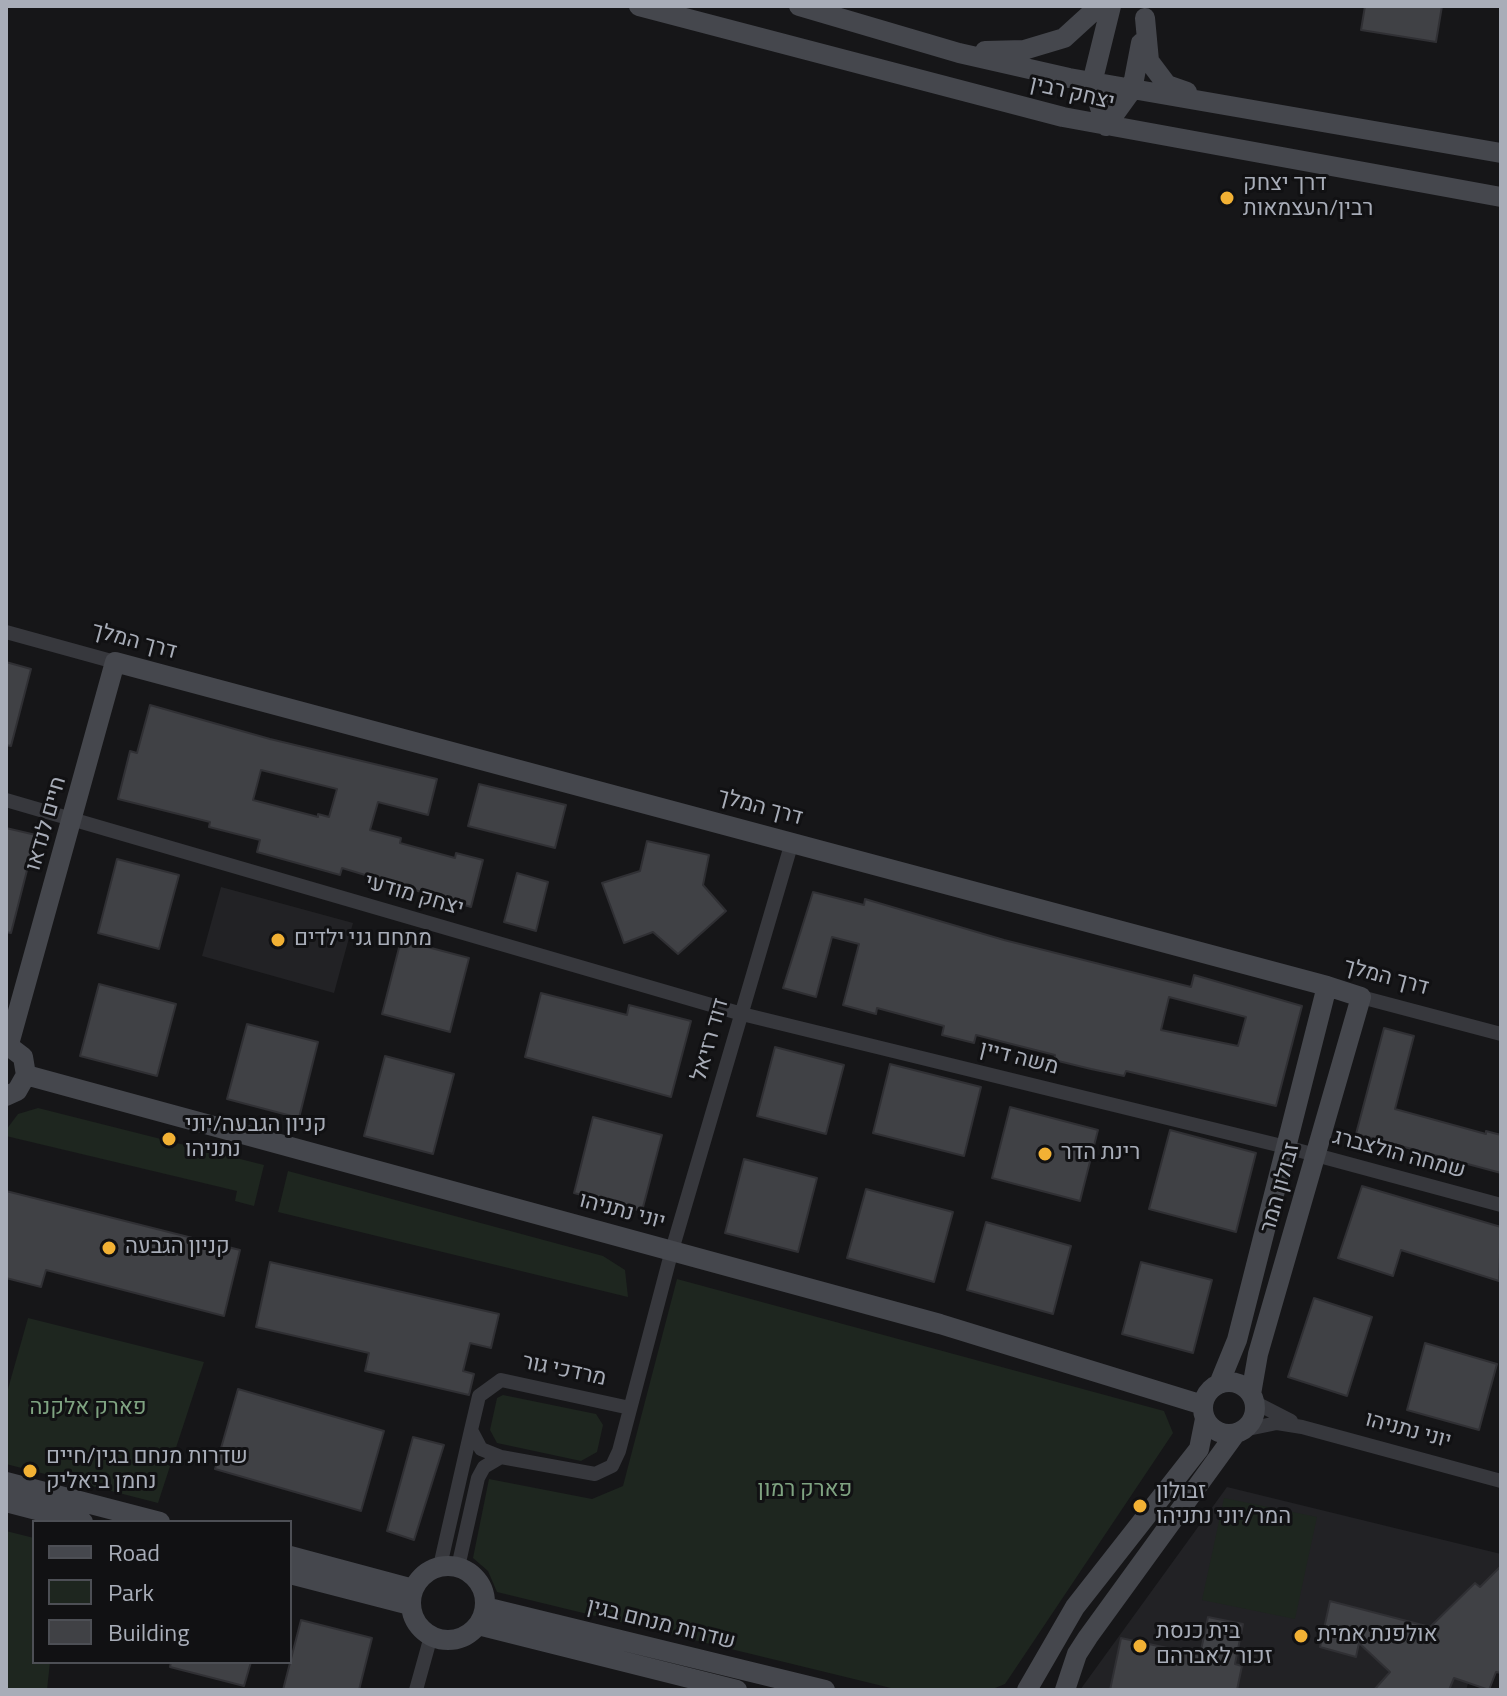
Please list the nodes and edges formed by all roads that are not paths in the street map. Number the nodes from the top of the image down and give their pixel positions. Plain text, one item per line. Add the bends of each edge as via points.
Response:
1 (639, 6) edge
2 (799, 6) edge
3 (1099, 6) edge
4 (1111, 6) edge
5 (1147, 12) edge
6 (959, 53) junction
7 (1092, 83) junction
8 (1132, 90) junction
9 (1225, 104) junction
10 (1106, 126) junction
11 (1501, 153) edge
12 (1501, 197) edge
13 (6, 632) edge
14 (115, 662) junction
15 (6, 800) edge
16 (74, 820) junction
17 (792, 842) junction
18 (1327, 986) junction
19 (1361, 997) junction
20 (742, 1014) junction
21 (1501, 1034) edge
22 (7, 1044) edge
23 (26, 1075) junction
24 (6, 1096) edge
25 (1286, 1147) junction
26 (1316, 1155) junction
27 (1501, 1205) edge
28 (672, 1250) junction
29 (1219, 1384) junction
30 (1253, 1398) junction
31 (630, 1408) junction
32 (1204, 1412) junction
33 (1302, 1427) junction
34 (471, 1430) junction
35 (1240, 1432) junction
36 (501, 1457) junction
37 (1501, 1481) edge
38 (6, 1482) edge
39 (6, 1502) edge
40 (75, 1520) edge
41 (152, 1520) edge
42 (292, 1557) edge
43 (449, 1566) junction
44 (292, 1574) edge
45 (412, 1597) junction
46 (481, 1616) junction
47 (431, 1636) junction
48 (416, 1690) edge
49 (737, 1690) edge
50 (825, 1690) edge
51 (1027, 1690) edge
52 (1065, 1690) edge

1 - 10 street, יצחק רבין
2 - 6 street, יצחק רבין
3 - 6 street via 1064,38 1024,50
4 - 7 street
5 - 8 street
5 - 9 street via 1149,61 1167,85
6 - 7 street, יצחק רבין
7 - 8 street, יצחק רבין
7 - 10 street
8 - 9 street, יצחק רבין
8 - 10 street
9 - 11 street, יצחק רבין
10 - 12 street, יצחק רבין
13 - 14 street, דרך המלך
14 - 16 street, חיים לנדאו
14 - 17 street, דרך המלך
15 - 16 street, יצחק מודעי
16 - 20 street, יצחק מודעי
16 - 22 street, חיים לנדאו
17 - 18 street, דרך המלך
17 - 20 street, דוד רזיאל
18 - 19 street, דרך המלך
18 - 25 street, זבולון המר
19 - 21 street, דרך המלך
19 - 26 street, זבולון המר
20 - 25 street, משה דיין
20 - 28 street, דוד רזיאל
22 - 23 street via 23,1057
23 - 24 street via 17,1091
23 - 28 street, יוני נתניהו
25 - 26 street, שמחה הולצברג
25 - 29 street, זבולון המר via 1237,1340
26 - 27 street, שמחה הולצברג
26 - 30 street, זבולון המר via 1258,1354
28 - 31 street, מרדכי גור
28 - 32 street, יוני נתניהו via 1053,1356
29 - 30 street via 1234,1382
29 - 32 street via 1205,1396
30 - 33 street, יוני נתניהו
30 - 35 street via 1253,1417
31 - 34 street, מרדכי גור via 501,1380 479,1396
31 - 36 street, מרדכי גור via 612,1466 595,1474
32 - 35 street via 1215,1430
32 - 51 street via 1199,1449 1075,1607
33 - 35 street, יוני נתניהו via 1277,1423
33 - 37 street, יוני נתניהו
34 - 36 street via 481,1449
34 - 43 street, מרדכי גור
35 - 52 street via 1088,1637
36 - 43 street via 484,1467 478,1478
38 - 41 street
39 - 40 street
42 - 45 street
43 - 45 street via 419,1578
43 - 46 street via 476,1578
44 - 45 street
45 - 47 street via 413,1618
46 - 47 street via 470,1632 451,1640
46 - 49 street, שדרות מנחם בגין
46 - 50 street, שדרות מנחם בגין
47 - 48 street

